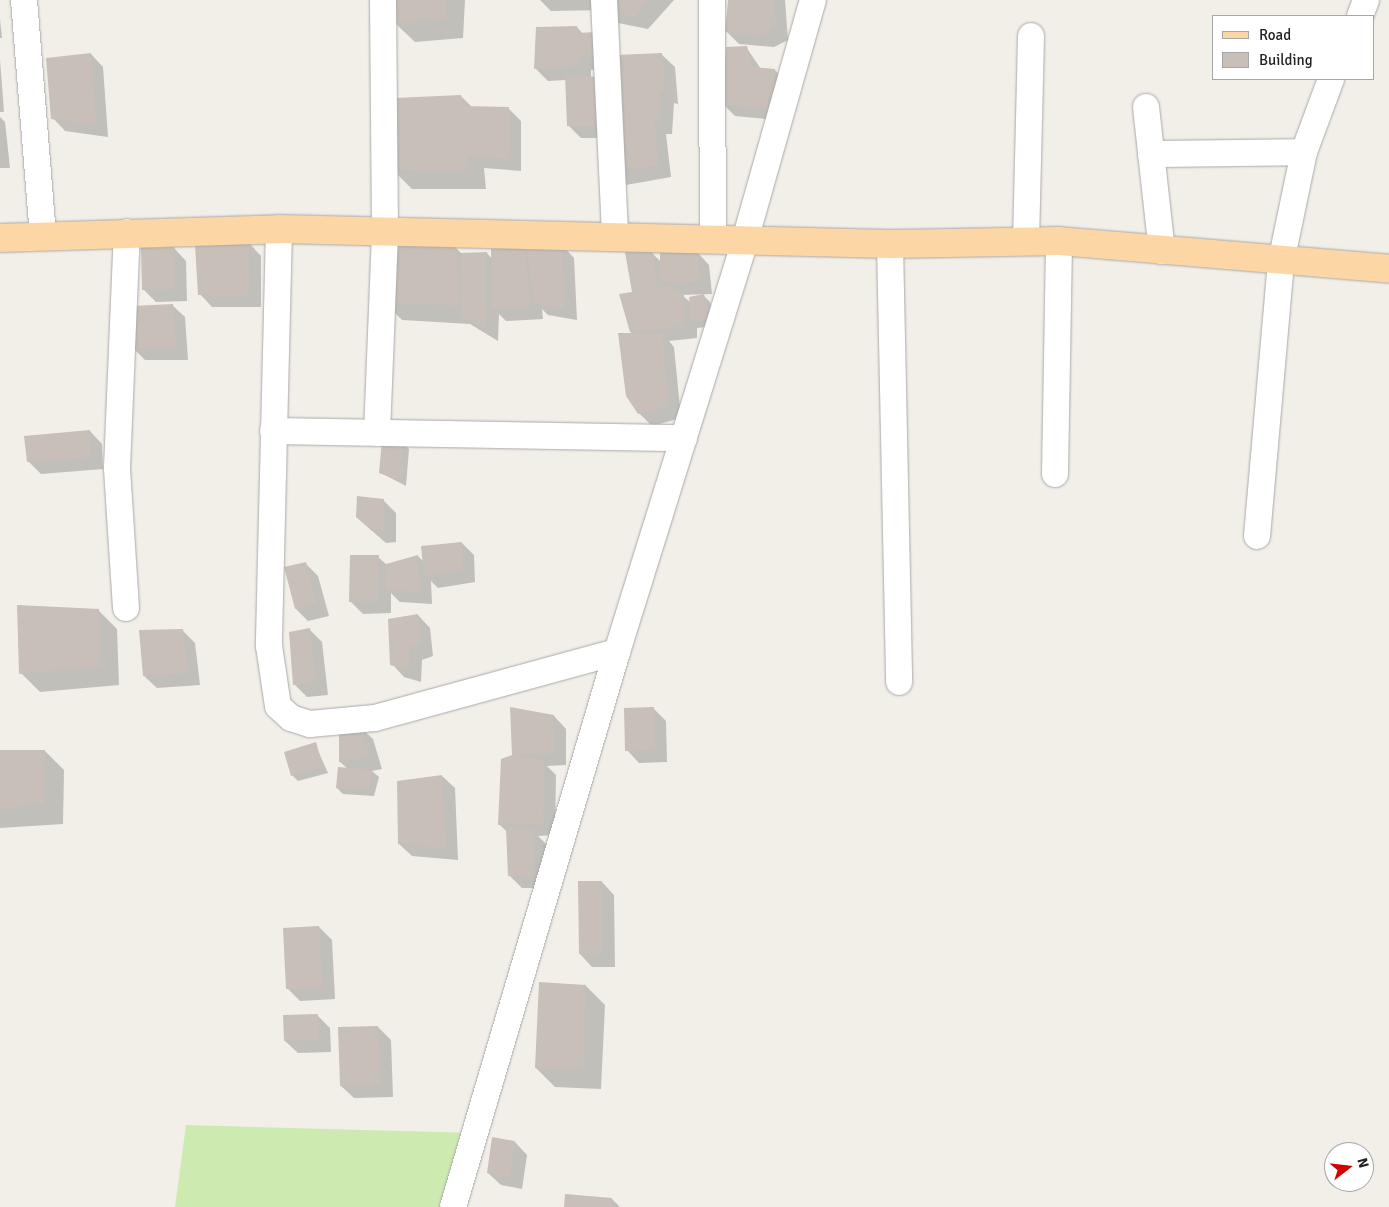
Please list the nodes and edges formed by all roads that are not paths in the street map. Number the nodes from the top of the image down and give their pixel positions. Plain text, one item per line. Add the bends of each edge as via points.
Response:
1 (24, 0) edge
2 (383, 0) edge
3 (604, 0) edge
4 (712, 0) edge
5 (813, 0) edge
6 (1366, 0) edge
7 (1360, 15) edge
8 (1030, 36) dead end
9 (1331, 80) edge
10 (1146, 107) dead end
11 (1304, 152) junction
12 (1151, 154) junction
13 (279, 230) junction
14 (385, 231) junction
15 (127, 232) junction
16 (43, 236) junction
17 (615, 236) junction
18 (0, 238) edge
19 (713, 240) junction
20 (745, 240) junction
21 (1058, 241) junction
22 (1026, 242) junction
23 (890, 244) junction
24 (1162, 251) junction
25 (1281, 262) junction
26 (1389, 269) edge
27 (273, 432) junction
28 (377, 433) junction
29 (684, 438) junction
30 (1054, 474) dead end
31 (1257, 536) dead end
32 (126, 608) dead end
33 (617, 652) junction
34 (899, 682) dead end
35 (453, 1207) edge

1 - 16 street
2 - 14 street
3 - 17 street
4 - 19 street
5 - 20 street
6 - 7 street
8 - 22 street
9 - 11 street
10 - 12 street
11 - 12 street
11 - 25 street
12 - 24 street
13 - 14 main road
13 - 15 main road
13 - 27 street
14 - 17 main road
14 - 28 street
15 - 16 main road
15 - 32 street via 117,459
16 - 18 main road
17 - 19 main road
19 - 20 main road
20 - 23 main road
20 - 29 street
21 - 22 main road
21 - 24 main road
21 - 30 street
22 - 23 main road
23 - 34 street
24 - 25 main road
25 - 26 main road
25 - 31 street
27 - 28 street
27 - 33 street via 269,646 278,706 291,718 310,724 375,718
28 - 29 street
29 - 33 street
33 - 35 street

